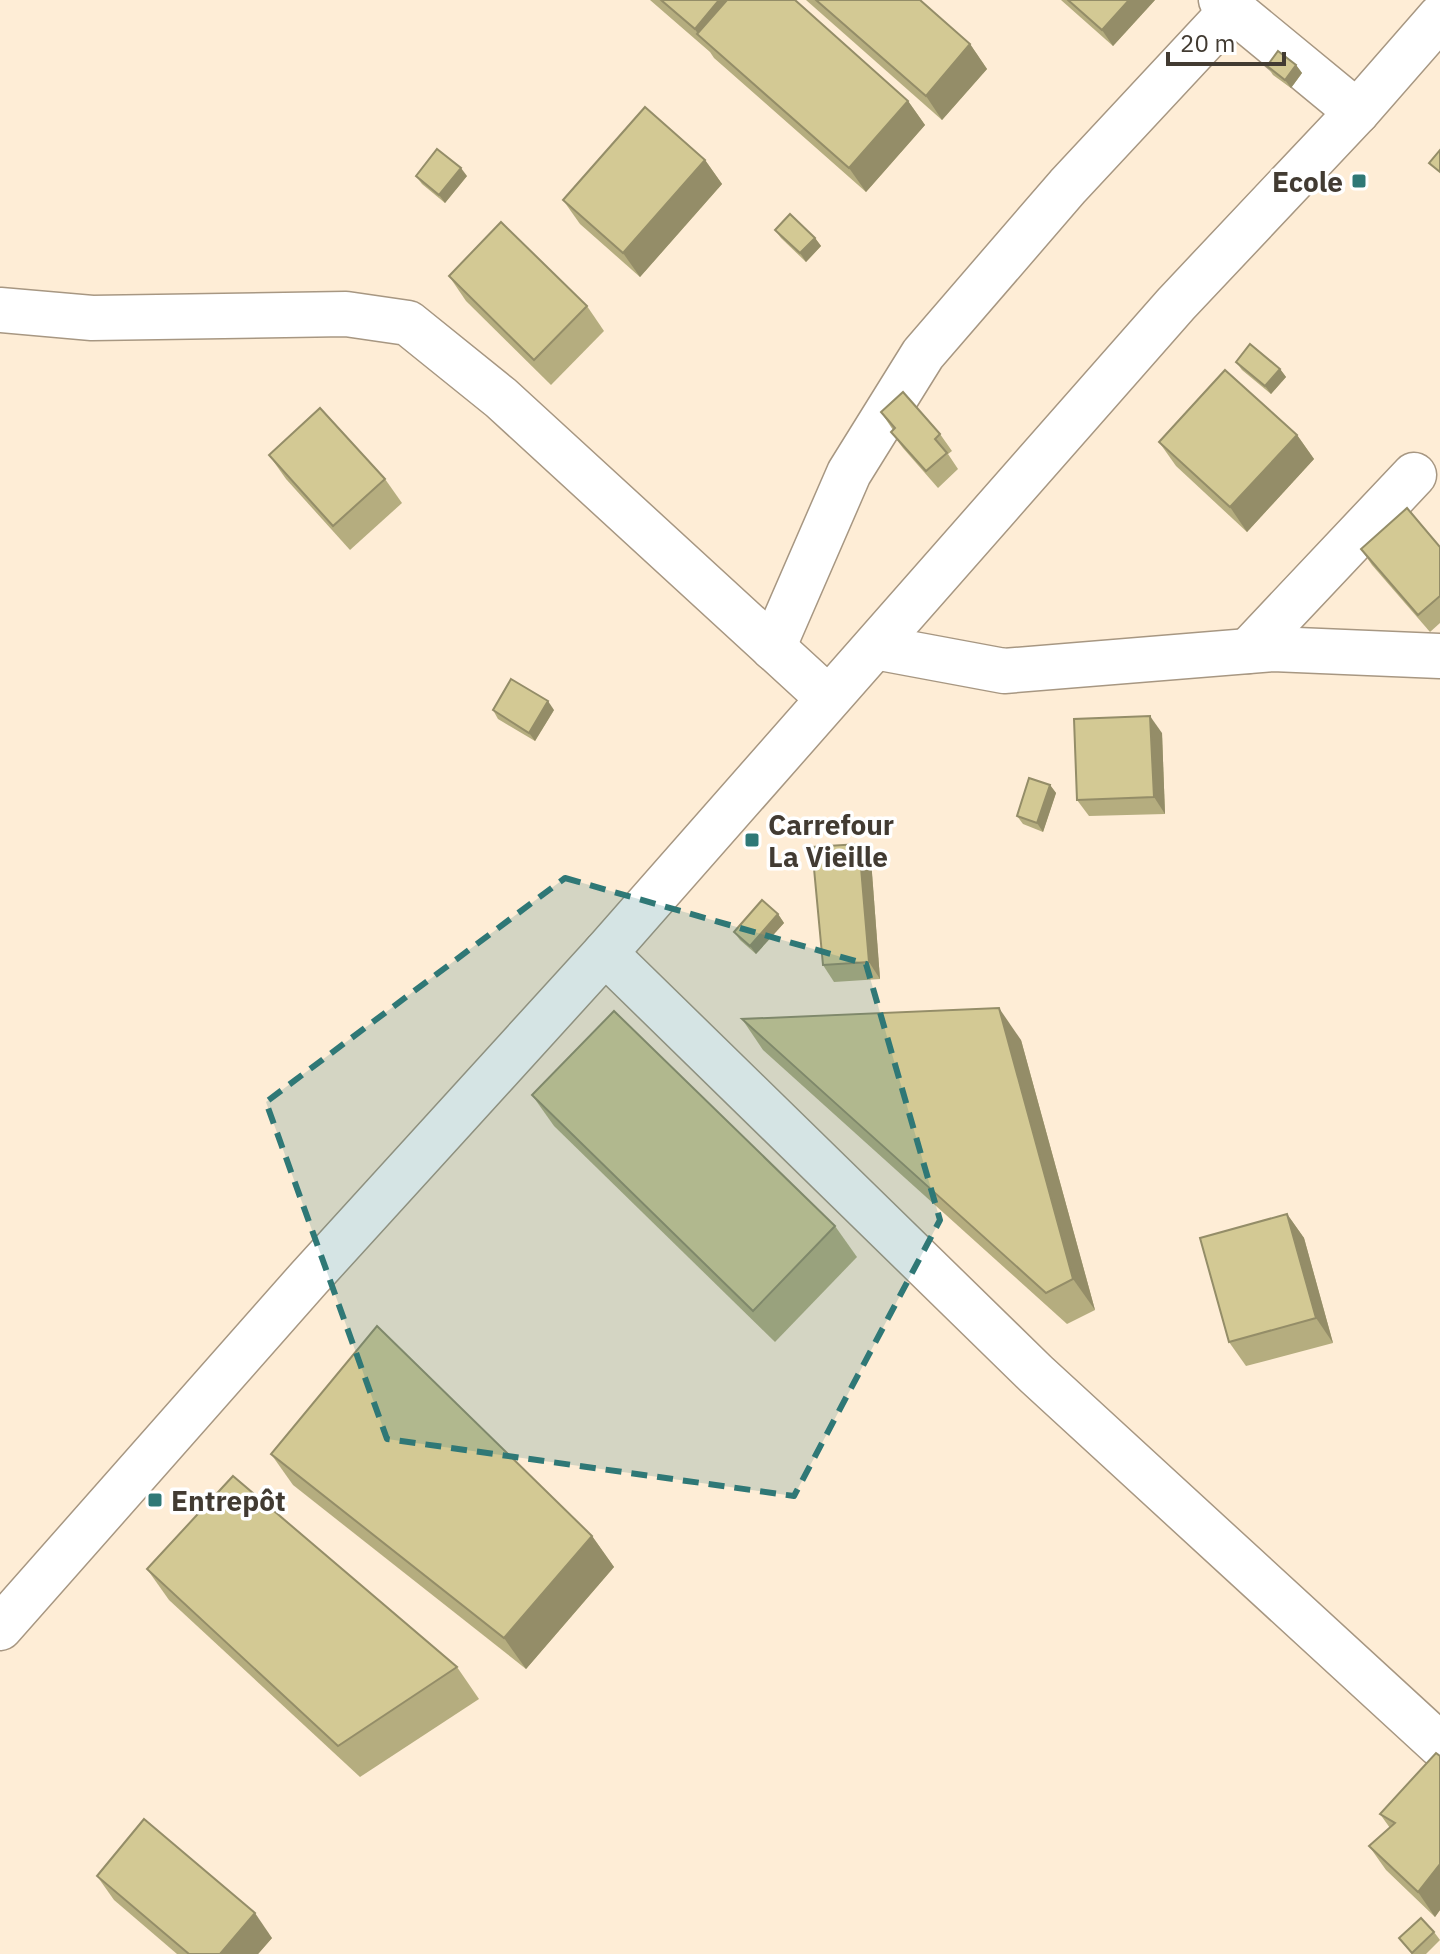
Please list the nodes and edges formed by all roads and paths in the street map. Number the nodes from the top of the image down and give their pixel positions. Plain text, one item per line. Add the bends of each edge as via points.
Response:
1 (1226, 5) edge
2 (1440, 17) edge
3 (1357, 112) junction
4 (0, 310) edge
5 (1414, 475) dead end
6 (875, 647) junction
7 (773, 648) junction
8 (1248, 651) junction
9 (1440, 656) edge
10 (828, 698) junction
11 (605, 953) junction
12 (0, 1628) edge
13 (1440, 1745) edge

1 - 3 street
1 - 7 street via 923,354 849,473
2 - 3 street
3 - 6 street via 1176,304
4 - 7 street via 92,318 346,314 408,323 501,398
5 - 8 street
6 - 8 street via 1004,671
6 - 10 street
7 - 10 street
8 - 9 street
10 - 11 street
11 - 12 street
11 - 13 street via 1036,1374

